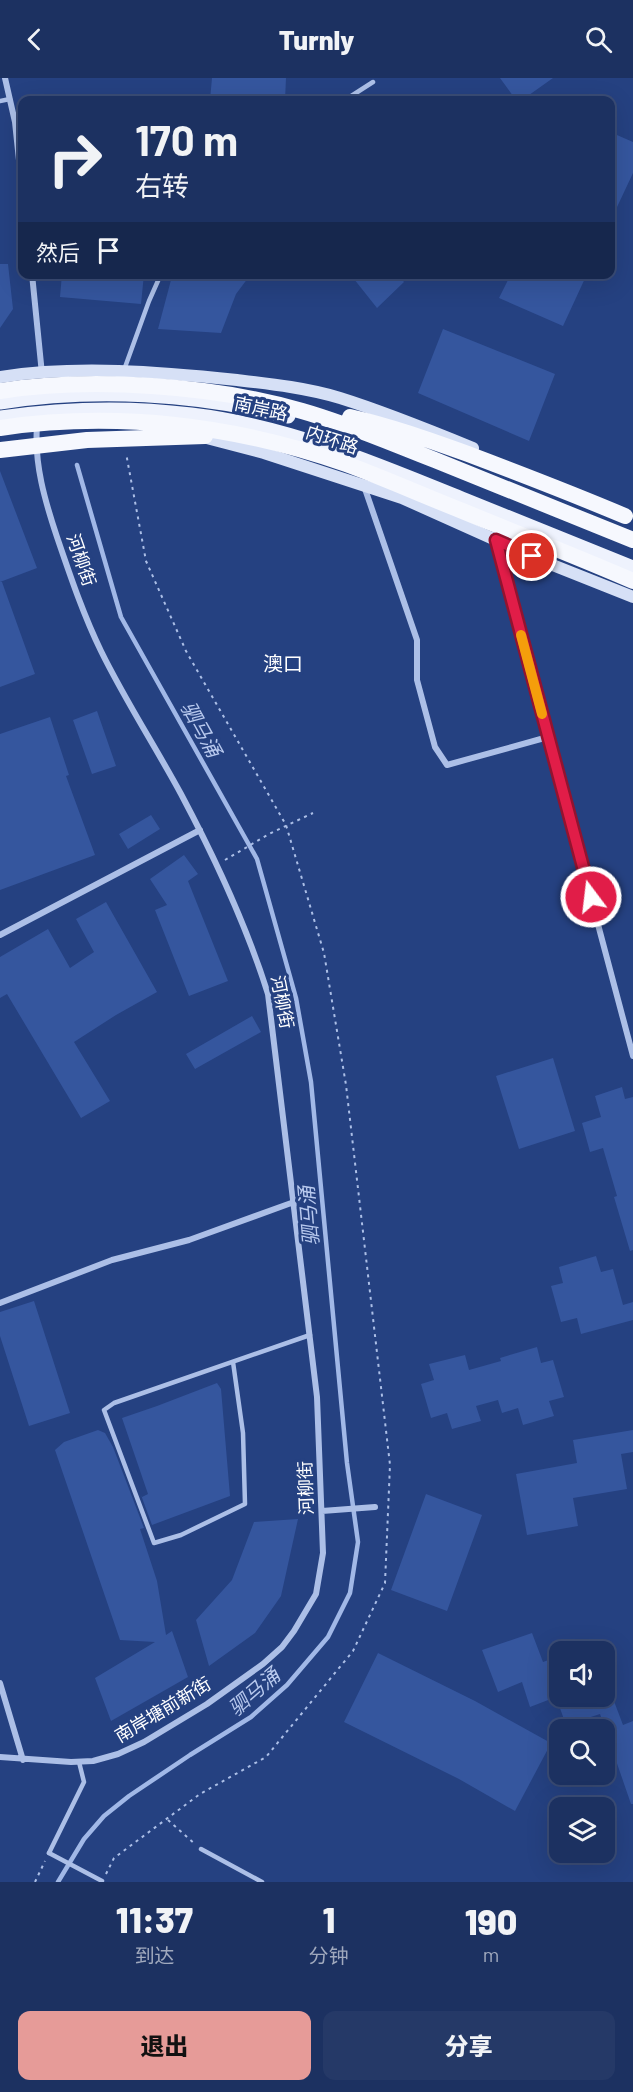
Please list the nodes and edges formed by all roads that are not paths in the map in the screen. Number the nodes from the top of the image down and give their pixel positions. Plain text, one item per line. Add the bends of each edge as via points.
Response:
1 (5, 78) edge
2 (373, 82) dead end
3 (351, 96) edge
4 (10, 99) junction
5 (0, 100) edge
6 (18, 151) edge
7 (33, 279) edge
8 (159, 279) edge
9 (123, 372) junction
10 (42, 373) junction
11 (0, 377) edge
12 (254, 382) junction
13 (0, 391) edge
14 (106, 394) junction
15 (40, 396) junction
16 (0, 402) edge
17 (106, 410) junction
18 (39, 413) junction
19 (299, 414) junction
20 (0, 418) edge
21 (108, 427) junction
22 (0, 428) edge
23 (37, 429) junction
24 (0, 434) edge
25 (245, 436) junction
26 (0, 450) edge
27 (489, 454) junction
28 (371, 463) junction
29 (432, 465) junction
30 (363, 484) junction
31 (576, 488) junction
32 (599, 513) dead end
33 (629, 513) edge
34 (568, 520) junction
35 (607, 521) dead end
36 (496, 540) junction
37 (633, 540) edge
38 (633, 547) edge
39 (633, 568) edge
40 (633, 581) edge
41 (633, 597) edge
42 (549, 737) junction
43 (200, 830) junction
44 (0, 935) edge
45 (633, 1056) edge
46 (294, 1202) junction
47 (0, 1303) edge
48 (310, 1335) junction
49 (233, 1362) junction
50 (375, 1507) dead end
51 (322, 1511) junction
52 (263, 1664) joint
53 (0, 1683) edge
54 (0, 1757) edge
55 (23, 1760) junction
56 (79, 1762) junction
57 (201, 1849) road end
58 (104, 1882) edge
59 (262, 1882) edge

1 - 4 street
2 - 3 lane
4 - 5 lane
4 - 6 street
7 - 10 street, 河柳街
8 - 9 lane
9 - 10 main road
9 - 12 main road
10 - 11 main road
10 - 15 street, 河柳街
12 - 19 main road
12 - 27 main road via 339,398
13 - 19 highway, 内环路, bridge via 119,384 248,398
14 - 15 main road, 南岸路
14 - 17 street
14 - 19 main road, 南岸路 via 202,400
15 - 16 main road, 南岸路
15 - 18 street, 河柳街
17 - 18 main road, 南岸路
17 - 21 street
17 - 28 main road, 南岸路 via 191,415 238,424 287,435
18 - 20 main road, 南岸路
18 - 23 street, 河柳街
19 - 29 main road, 南岸路
19 - 33 highway, bridge via 362,420 416,436
19 - 37 highway, 内环路, bridge via 360,430
21 - 23 main road
21 - 30 main road via 160,430 230,443
22 - 25 highway, 内环路, bridge via 62,422 127,422 184,425
23 - 24 main road
23 - 43 street, 河柳街 via 38,464 47,504 85,615
25 - 26 highway, bridge via 99,439
25 - 40 highway, 内环路, bridge via 345,464
27 - 29 main road
27 - 31 main road
28 - 30 street
28 - 39 main road, 南岸路
29 - 34 main road, 南岸路
30 - 36 main road
30 - 42 street via 417,640 417,680 435,747 447,765
31 - 32 street
31 - 33 main road
34 - 35 street
34 - 38 main road, 南岸路
36 - 41 main road
36 - 42 street
42 - 45 street
43 - 44 street
43 - 46 street, 河柳街 via 247,932 268,994
46 - 47 street via 189,1240 112,1260
46 - 48 street, 河柳街
48 - 49 lane
48 - 51 street, 河柳街
49 - 49 lane via 114,1403 104,1410 154,1543 181,1535 244,1504 243,1433
50 - 51 street
51 - 52 street, 河柳街 via 323,1553 316,1594 282,1647
52 - 56 street, 南岸塘前新街 via 144,1742 118,1754
53 - 55 street
54 - 55 street, 南岸塘前新街
55 - 56 street, 南岸塘前新街
56 - 58 lane, bridge via 84,1782 49,1853
57 - 59 lane

